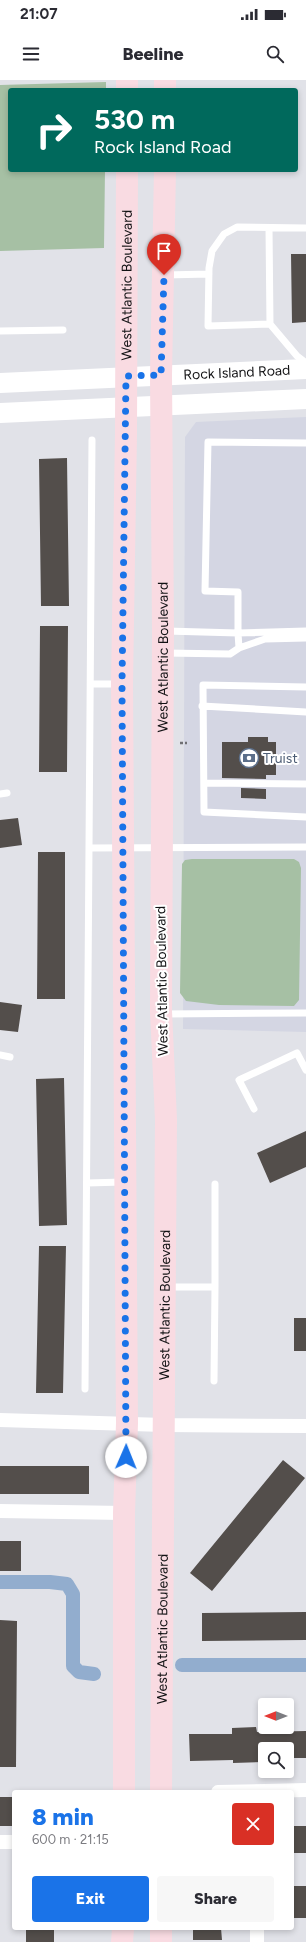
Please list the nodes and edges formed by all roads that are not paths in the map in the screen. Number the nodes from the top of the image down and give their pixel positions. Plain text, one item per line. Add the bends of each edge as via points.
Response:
1 (127, 172) edge
2 (164, 172) edge
3 (269, 228) junction
4 (306, 228) edge
5 (209, 274) junction
6 (164, 275) junction
7 (270, 324) junction
8 (63, 330) dead end
9 (0, 332) edge
10 (306, 363) edge
11 (306, 369) edge
12 (161, 375) junction
13 (126, 376) junction
14 (0, 383) edge
15 (306, 398) edge
16 (162, 406) junction
17 (126, 407) junction
18 (0, 413) edge
19 (92, 440) dead end
20 (306, 443) edge
21 (306, 631) edge
22 (238, 633) junction
23 (306, 638) edge
24 (163, 642) junction
25 (239, 648) junction
26 (91, 684) junction
27 (122, 684) junction
28 (306, 687) edge
29 (202, 706) junction
30 (306, 712) edge
31 (204, 783) junction
32 (306, 784) edge
33 (306, 817) edge
34 (306, 847) edge
35 (90, 848) junction
36 (161, 848) junction
37 (123, 849) junction
38 (306, 1013) edge
39 (161, 1014) dead end
40 (0, 1055) edge
41 (10, 1057) dead end
42 (306, 1070) edge
43 (254, 1109) dead end
44 (125, 1182) junction
45 (88, 1183) junction
46 (215, 1184) dead end
47 (165, 1288) junction
48 (215, 1288) junction
49 (214, 1381) dead end
50 (84, 1389) dead end
51 (0, 1420) edge
52 (127, 1423) junction
53 (164, 1425) junction
54 (306, 1426) edge
55 (0, 1512) edge
56 (124, 1513) junction
57 (124, 1790) edge
58 (160, 1790) edge
59 (294, 1790) edge
60 (306, 1790) edge
61 (0, 1842) edge
62 (12, 1842) edge
63 (122, 1930) edge
64 (161, 1930) edge
65 (257, 1930) edge
66 (122, 1942) edge
67 (161, 1942) edge
68 (257, 1942) edge

1 - 13 main road, West Atlantic Boulevard
2 - 6 main road, West Atlantic Boulevard
3 - 4 lane
3 - 5 lane via 237,227 224,234 212,250
3 - 7 lane
5 - 6 lane
5 - 7 lane via 208,326
6 - 12 main road, West Atlantic Boulevard
7 - 10 lane
8 - 9 lane
11 - 12 main road, Rock Island Road
12 - 13 main road, Rock Island Road
12 - 16 main road, West Atlantic Boulevard
13 - 14 main road, Rock Island Road
13 - 17 main road, West Atlantic Boulevard
15 - 16 main road
16 - 17 main road
16 - 24 main road, West Atlantic Boulevard
17 - 18 main road
17 - 27 main road, West Atlantic Boulevard
19 - 26 lane
20 - 22 lane via 208,442 205,591 238,592
21 - 22 lane
22 - 24 lane
22 - 25 lane
23 - 25 lane via 265,639
24 - 25 lane via 230,654
24 - 36 main road, West Atlantic Boulevard
26 - 27 lane
26 - 35 lane
27 - 37 main road, West Atlantic Boulevard
28 - 29 lane via 203,685
29 - 30 lane
29 - 31 lane
31 - 32 lane
31 - 33 lane via 204,812
34 - 36 lane
35 - 37 lane
35 - 45 lane
36 - 37 lane
36 - 47 main road, West Atlantic Boulevard via 161,1010 166,1120
37 - 44 main road, West Atlantic Boulevard
38 - 39 lane
40 - 41 lane
42 - 43 lane via 297,1053 239,1080
44 - 45 lane
44 - 52 main road, West Atlantic Boulevard
45 - 50 lane
46 - 48 lane
47 - 48 lane
47 - 53 main road, West Atlantic Boulevard
48 - 49 lane
51 - 52 street
52 - 53 street
52 - 56 main road, West Atlantic Boulevard
53 - 54 street
53 - 58 main road, West Atlantic Boulevard
55 - 56 street
56 - 57 main road, West Atlantic Boulevard
59 - 60 street
61 - 62 street
63 - 66 main road
64 - 67 main road
65 - 68 street

